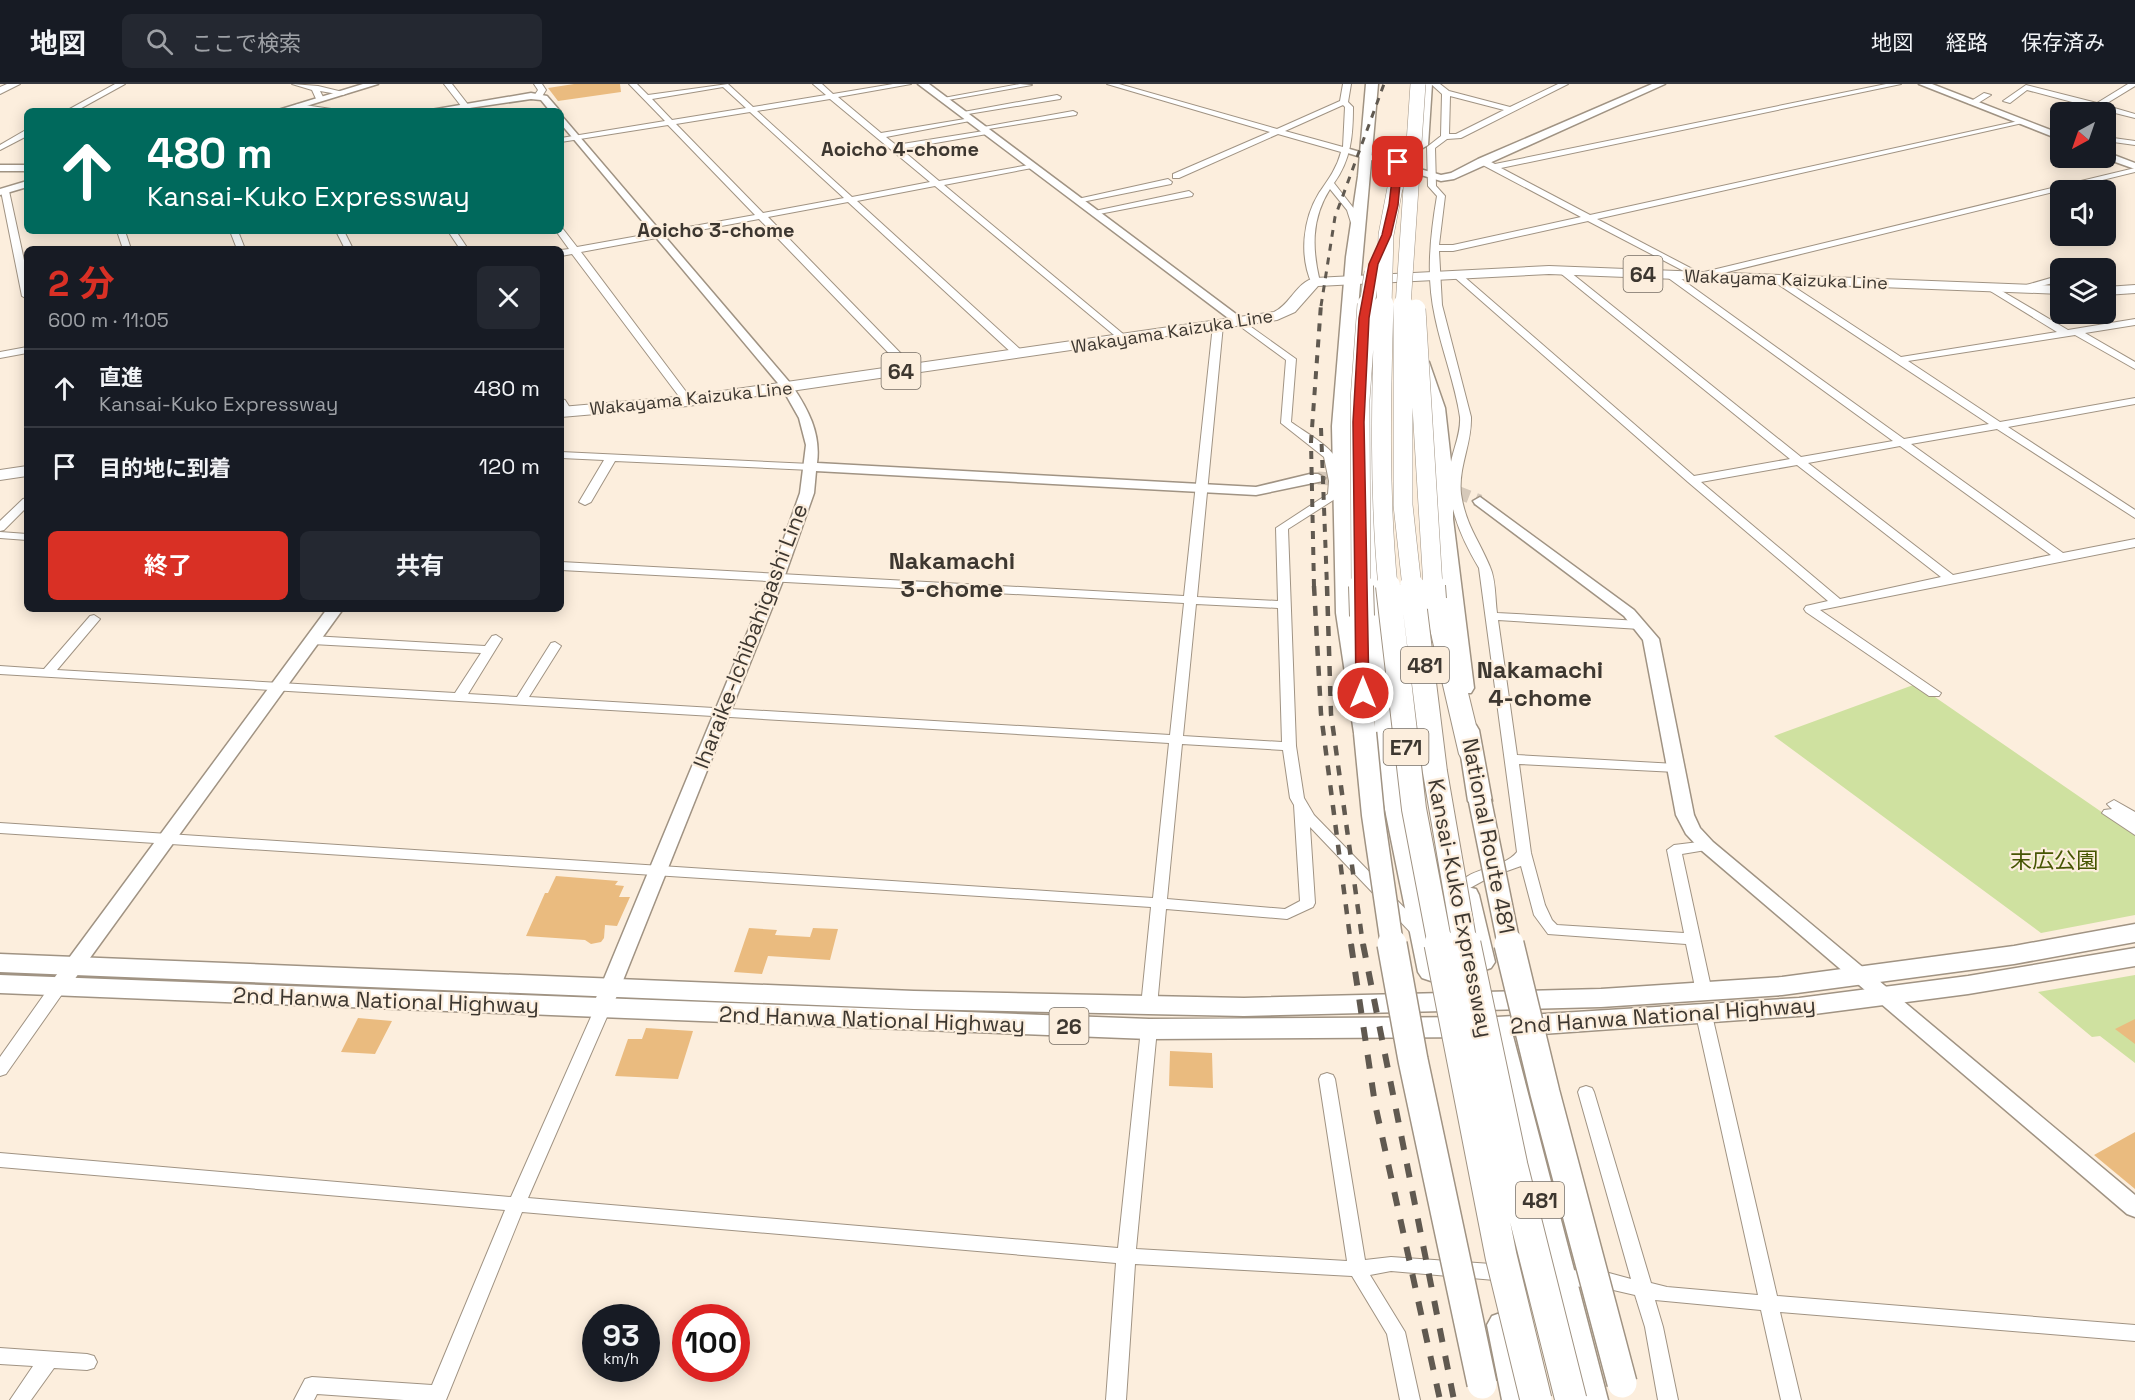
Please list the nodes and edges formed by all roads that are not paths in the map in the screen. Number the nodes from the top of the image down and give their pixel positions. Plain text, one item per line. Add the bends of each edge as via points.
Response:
1 (15, 84) edge
2 (121, 84) edge
3 (296, 84) edge
4 (373, 84) edge
5 (448, 84) edge
6 (538, 84) edge
7 (633, 84) edge
8 (817, 84) edge
9 (907, 84) edge
10 (926, 84) edge
11 (1111, 84) edge
12 (1347, 84) edge
13 (1372, 84) edge
14 (1406, 84) edge
15 (1418, 84) edge
16 (1426, 84) edge
17 (1435, 84) edge
18 (1564, 84) edge
19 (1660, 84) edge
20 (1897, 84) edge
21 (1924, 84) edge
22 (2133, 84) edge
23 (725, 85) edge
24 (1028, 85) edge
25 (1011, 86) edge
26 (319, 87) edge
27 (0, 91) edge
28 (343, 93) junction
29 (1446, 93) junction
30 (1987, 95) dead end
31 (538, 96) junction
32 (831, 96) junction
33 (1057, 97) dead end
34 (646, 98) junction
35 (320, 99) junction
36 (942, 99) junction
37 (2007, 101) dead end
38 (1344, 102) junction
39 (2072, 102) edge
40 (2106, 102) edge
41 (1972, 103) junction
42 (298, 106) junction
43 (76, 108) edge
44 (291, 108) edge
45 (311, 108) edge
46 (467, 108) edge
47 (552, 108) edge
48 (752, 109) junction
49 (1512, 110) junction
50 (962, 113) junction
51 (1072, 113) dead end
52 (2116, 113) edge
53 (2135, 116) edge
54 (971, 120) junction
55 (564, 122) edge
56 (670, 122) junction
57 (2023, 122) junction
58 (984, 130) junction
59 (1276, 131) junction
60 (2050, 133) edge
61 (24, 136) edge
62 (880, 136) junction
63 (577, 137) junction
64 (1445, 137) junction
65 (564, 139) edge
66 (2116, 140) edge
67 (2135, 143) edge
68 (0, 148) edge
69 (894, 148) junction
70 (1346, 151) junction
71 (1365, 157) junction
72 (2116, 158) edge
73 (1482, 160) junction
74 (1032, 166) junction
75 (2135, 166) edge
76 (1494, 167) junction
77 (0, 168) edge
78 (24, 168) edge
79 (2135, 170) edge
80 (1425, 174) junction
81 (1176, 176) dead end
82 (1168, 182) dead end
83 (1330, 183) junction
84 (937, 184) junction
85 (24, 185) edge
86 (3, 192) edge
87 (1189, 194) dead end
88 (851, 200) junction
89 (1077, 200) junction
90 (1094, 212) junction
91 (761, 216) junction
92 (1589, 218) junction
93 (1357, 230) junction
94 (562, 234) edge
95 (659, 235) junction
96 (1396, 237) junction
97 (1436, 248) junction
98 (575, 250) junction
99 (564, 252) edge
100 (1562, 270) junction
101 (1670, 275) junction
102 (24, 276) edge
103 (1435, 276) junction
104 (1458, 276) junction
105 (1699, 276) junction
106 (1410, 277) junction
107 (1776, 279) junction
108 (1353, 280) junction
109 (2050, 281) edge
110 (1315, 282) junction
111 (1990, 287) junction
112 (2021, 288) junction
113 (2050, 289) edge
114 (2132, 290) edge
115 (2116, 291) edge
116 (1409, 297) junction
117 (1240, 322) junction
118 (2135, 322) edge
119 (1409, 324) junction
120 (1218, 325) junction
121 (1348, 329) junction
122 (2072, 332) junction
123 (1123, 338) junction
124 (24, 351) edge
125 (1018, 353) junction
126 (0, 355) edge
127 (1899, 360) junction
128 (2135, 366) edge
129 (911, 370) junction
130 (1453, 371) junction
131 (787, 387) junction
132 (688, 401) junction
133 (2135, 401) edge
134 (564, 408) edge
135 (1997, 424) junction
136 (1900, 442) junction
137 (564, 456) edge
138 (611, 458) junction
139 (1798, 460) junction
140 (811, 467) junction
141 (24, 471) edge
142 (0, 475) edge
143 (1318, 478) tunnel mouth
144 (1692, 480) junction
145 (1201, 488) junction
146 (1480, 501) tunnel mouth
147 (585, 502) dead end
148 (24, 504) edge
149 (2135, 515) edge
150 (0, 528) edge
151 (0, 535) edge
152 (24, 537) edge
153 (2135, 543) edge
154 (2061, 557) junction
155 (564, 566) edge
156 (777, 578) junction
157 (1952, 579) junction
158 (1434, 599) junction
159 (1190, 600) junction
160 (1836, 602) junction
161 (1283, 606) junction
162 (334, 612) edge
163 (1362, 616) junction
164 (1491, 616) junction
165 (94, 619) dead end
166 (1640, 625) junction
167 (312, 640) junction
168 (555, 646) dead end
169 (0, 670) edge
170 (48, 672) junction
171 (279, 685) junction
172 (1934, 693) dead end
173 (460, 696) junction
174 (521, 700) junction
175 (1430, 704) junction
176 (723, 712) junction
177 (1385, 715) junction
178 (1364, 723) junction
179 (1177, 740) junction
180 (1289, 746) junction
181 (1471, 754) junction
182 (1511, 759) junction
183 (1676, 768) junction
184 (1301, 805) junction
185 (2135, 819) edge
186 (0, 828) edge
187 (2135, 830) edge
188 (168, 840) junction
189 (1707, 846) junction
190 (1524, 853) junction
191 (656, 871) junction
192 (1465, 885) junction
193 (1160, 903) junction
194 (2135, 933) edge
195 (1424, 936) junction
196 (1690, 939) junction
197 (2135, 957) edge
198 (0, 963) edge
199 (1861, 976) junction
200 (67, 977) junction
201 (0, 984) edge
202 (1886, 997) junction
203 (606, 999) junction
204 (1704, 1004) junction
205 (1439, 1014) junction
206 (1494, 1014) junction
207 (1149, 1018) junction
208 (0, 1070) edge
209 (1328, 1079) dead end
210 (1586, 1092) dead end
211 (0, 1160) edge
212 (517, 1203) junction
213 (2135, 1208) edge
214 (1126, 1256) junction
215 (1358, 1269) junction
216 (1492, 1272) junction
217 (1560, 1277) junction
218 (1643, 1289) junction
219 (1770, 1304) junction
220 (2135, 1333) edge
221 (0, 1356) edge
222 (49, 1360) junction
223 (87, 1362) dead end
224 (1624, 1391) edge
225 (1484, 1392) edge
226 (437, 1397) edge
227 (20, 1400) edge
228 (304, 1400) edge
229 (1116, 1400) edge
230 (1410, 1400) edge
231 (1518, 1400) edge
232 (1536, 1400) edge
233 (1571, 1400) edge
234 (1592, 1400) edge
235 (1668, 1400) edge
236 (1791, 1400) edge

1 - 27 main road
2 - 43 street
3 - 26 street
4 - 28 street
5 - 46 street
6 - 31 street via 542,90
7 - 34 street
8 - 32 street
9 - 32 street
10 - 36 street
11 - 59 street
12 - 38 street
13 - 71 highway, 481
14 - 96 highway, Kansai-Kuko Expressway / E71, bridge via 1394,205
15 - 96 highway, Kansai-Kuko Expressway / E71, bridge
16 - 80 highway, National Route 481 / 481
17 - 29 street
18 - 49 street
19 - 73 street
20 - 76 street
21 - 41 street
22 - 40 street
23 - 34 street
23 - 48 street
24 - 25 street
25 - 36 street
26 - 28 street
26 - 35 street
28 - 35 street
29 - 49 street
29 - 64 street
30 - 41 street
31 - 46 street
31 - 47 street
32 - 48 street
32 - 62 street
33 - 50 street
34 - 56 street
35 - 42 street
36 - 50 street
37 - 39 street via 2026,87
38 - 59 street
38 - 70 street via 1349,107
41 - 57 street
42 - 44 street
42 - 45 street
48 - 56 street
48 - 88 street
49 - 64 street via 1458,136
50 - 54 street
51 - 58 street
52 - 53 street
54 - 58 street
54 - 62 street
55 - 63 street, Iharaike-Ichibahigashi Line
56 - 63 street
56 - 91 street
57 - 60 street
57 - 92 street
58 - 69 street
58 - 74 street
59 - 70 street
59 - 81 street
61 - 68 street
62 - 69 street
63 - 65 street
63 - 95 street, Iharaike-Ichibahigashi Line
64 - 80 street via 1431,147
66 - 67 street
69 - 84 street
70 - 71 street
70 - 83 street via 1342,170
71 - 80 street
71 - 93 highway, 481
72 - 75 street
73 - 76 street
73 - 80 street via 1454,176
74 - 84 street
74 - 89 street
76 - 92 street
77 - 78 street
79 - 105 street
80 - 97 street via 1441,196
80 - 106 highway, National Route 481 / 481
82 - 89 street
83 - 93 street via 1351,210
83 - 110 street via 1316,202 1308,231
84 - 88 street
84 - 123 street
85 - 86 street
86 - 102 street via 17,228
87 - 90 street
88 - 91 street
88 - 125 street
89 - 90 street
90 - 117 street
91 - 95 street
91 - 129 street
92 - 97 street via 1453,248
92 - 105 street
93 - 108 highway, 481
94 - 98 street
95 - 98 street
95 - 131 street, Iharaike-Ichibahigashi Line
96 - 158 highway, bridge via 1417,276
96 - 163 highway, bridge via 1374,264 1363,339 1358,422
96 - 232 highway, Kansai-Kuko Expressway / E71, bridge via 1380,421 1383,536 1414,809 1501,1256
96 - 233 highway, Kansai-Kuko Expressway / E71, bridge via 1403,510 1426,713 1446,840 1483,1027 1532,1253
97 - 103 street
98 - 99 street
98 - 132 street
100 - 101 main road, Wakayama Kaizuka Line / 64
100 - 104 main road, Wakayama Kaizuka Line / 64
100 - 139 street
101 - 105 main road, Wakayama Kaizuka Line / 64
101 - 136 street
103 - 104 main road, Wakayama Kaizuka Line / 64
103 - 106 main road, Wakayama Kaizuka Line / 64
103 - 130 street via 1437,304
104 - 144 street
105 - 107 main road, Wakayama Kaizuka Line / 64
106 - 108 main road, Wakayama Kaizuka Line / 64
106 - 116 highway, National Route 481 / 481
107 - 111 main road, Wakayama Kaizuka Line / 64
107 - 127 street
108 - 110 main road, Wakayama Kaizuka Line / 64
108 - 121 highway, 481
109 - 112 street
110 - 117 main road, Wakayama Kaizuka Line / 64 via 1285,313
111 - 112 main road, Wakayama Kaizuka Line / 64
111 - 122 street
112 - 113 main road, Wakayama Kaizuka Line / 64
114 - 115 main road
116 - 119 highway, National Route 481 / 481
116 - 130 street via 1436,326
117 - 120 main road, Wakayama Kaizuka Line / 64
117 - 161 street via 1291,359 1286,423 1329,456 1335,492 1331,499 1282,528
118 - 122 street
119 - 175 highway, 481 via 1409,465 1418,607
119 - 181 highway, National Route 481 / 481 via 1436,408 1444,479 1443,519
120 - 123 main road, Wakayama Kaizuka Line / 64
120 - 145 street
121 - 177 highway, 481 via 1371,406 1378,631
121 - 178 highway, 481 via 1341,403 1343,569
122 - 127 street
122 - 128 street
123 - 125 main road, Wakayama Kaizuka Line / 64
124 - 126 street
125 - 129 main road, Wakayama Kaizuka Line / 64
127 - 135 street
129 - 131 main road, Wakayama Kaizuka Line / 64
130 - 164 street via 1467,433 1456,465 1458,507 1472,547 1485,568
131 - 132 main road, Wakayama Kaizuka Line / 64
131 - 140 street, Iharaike-Ichibahigashi Line via 809,430 813,445
132 - 134 main road, Wakayama Kaizuka Line / 64
133 - 135 street
135 - 136 street
135 - 149 street
136 - 139 street
136 - 154 street
137 - 138 street
138 - 140 street
138 - 147 street
139 - 144 street
139 - 157 street
140 - 145 street
140 - 156 street, Iharaike-Ichibahigashi Line via 807,494
141 - 142 main road
143 - 145 street via 1306,478 1272,491
144 - 160 street
145 - 159 street
146 - 166 street via 1595,586
148 - 150 street
151 - 152 street
153 - 154 street
154 - 157 street
155 - 156 street
156 - 159 street
156 - 176 street, Iharaike-Ichibahigashi Line
157 - 160 street
158 - 175 highway
158 - 181 highway
159 - 161 street
159 - 179 street
160 - 172 street via 1810,609
161 - 180 street
162 - 167 street
163 - 177 highway
163 - 178 highway
164 - 166 street
164 - 182 street
165 - 170 street
166 - 183 street via 1651,639 1657,659
167 - 171 street
167 - 173 street via 492,644
168 - 174 street
169 - 170 street
170 - 171 street
171 - 173 street
171 - 188 street
173 - 174 street
174 - 176 street
175 - 192 highway, 481 via 1447,817
176 - 179 street
176 - 191 street, Iharaike-Ichibahigashi Line
177 - 195 highway, 481 via 1392,785
178 - 225 highway, 481, bridge via 1370,798 1397,970
179 - 180 street
179 - 193 street
180 - 184 street
181 - 224 highway, National Route 481 / 481, bridge via 1515,968 1558,1147
182 - 183 street
182 - 190 street
183 - 189 street via 1685,815
184 - 193 street via 1308,903 1287,914
184 - 195 street via 1309,818
185 - 187 street via 2112,809
186 - 188 street
188 - 191 street
188 - 200 street
189 - 196 street via 1674,850
189 - 199 street
190 - 192 street via 1515,864
190 - 196 street via 1531,867 1543,923 1553,930
191 - 193 street
191 - 203 street, Iharaike-Ichibahigashi Line
192 - 206 highway, 481
193 - 207 street
194 - 199 highway, 2nd Hanwa National Highway / 26 via 2014,956
195 - 205 highway, 481
196 - 204 street
197 - 202 highway, 2nd Hanwa National Highway / 26
198 - 200 highway, 2nd Hanwa National Highway / 26
199 - 202 street
199 - 204 highway, 2nd Hanwa National Highway / 26 via 1782,987
200 - 201 highway, 2nd Hanwa National Highway / 26
200 - 203 highway, 2nd Hanwa National Highway / 26
200 - 208 street
202 - 204 highway, 2nd Hanwa National Highway / 26
202 - 213 street
203 - 207 highway, 2nd Hanwa National Highway / 26
203 - 212 street
204 - 206 highway, 2nd Hanwa National Highway / 26
204 - 219 street
205 - 206 highway, 2nd Hanwa National Highway / 26
205 - 207 highway, 2nd Hanwa National Highway / 26
205 - 216 highway, 481
206 - 217 highway, 481
207 - 214 street
209 - 215 street
210 - 218 street
211 - 212 street
212 - 214 street
212 - 226 street
214 - 215 street
214 - 229 street
215 - 216 street via 1392,1264
215 - 230 street via 1396,1332
216 - 217 street
216 - 231 highway, 481
217 - 218 street via 1609,1281
217 - 234 highway, 481
218 - 219 street via 1667,1295
218 - 235 street
219 - 220 street
219 - 236 street
221 - 222 street
222 - 223 street
222 - 227 street
226 - 228 street via 312,1385

